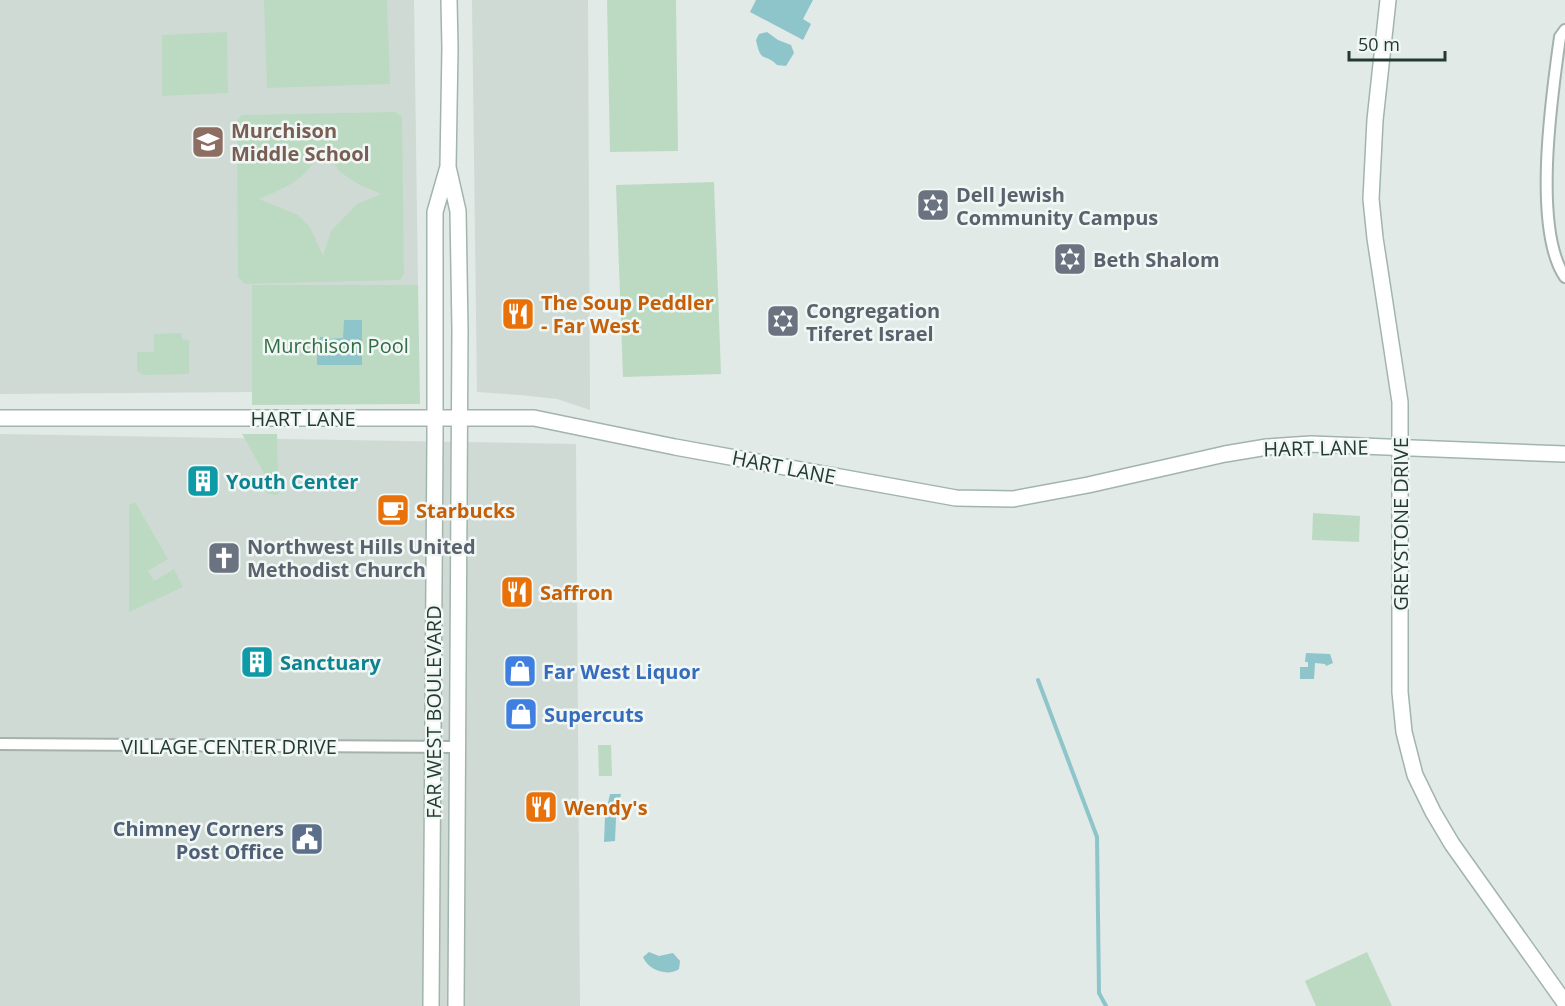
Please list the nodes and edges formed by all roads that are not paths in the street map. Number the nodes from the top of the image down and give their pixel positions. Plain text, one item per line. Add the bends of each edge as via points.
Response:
1 (449, 0) edge
2 (1388, 0) edge
3 (1565, 30) edge
4 (448, 167) junction
5 (1565, 277) edge
6 (435, 417) junction
7 (460, 417) junction
8 (0, 418) edge
9 (1399, 448) junction
10 (1565, 454) edge
11 (0, 744) edge
12 (433, 747) junction
13 (458, 747) junction
14 (1565, 1003) edge
15 (431, 1006) edge
16 (456, 1006) edge

1 - 4 street, FAR WEST BOULEVARD
2 - 9 street, GREYSTONE DRIVE via 1371,199 1400,402
3 - 5 street via 1560,36 1552,98 1546,195 1556,261
4 - 6 street, FAR WEST BOULEVARD via 435,212
4 - 7 street, FAR WEST BOULEVARD via 458,211
6 - 7 street, HART LANE
6 - 8 street, HART LANE
6 - 12 street, FAR WEST BOULEVARD
7 - 9 street, HART LANE via 534,418 956,498 1013,499 1267,447 1311,444
7 - 13 street, FAR WEST BOULEVARD
9 - 10 street, HART LANE
9 - 14 street, GREYSTONE DRIVE via 1400,692 1404,732 1415,775 1452,844
11 - 12 street, VILLAGE CENTER DRIVE
12 - 13 street, VILLAGE CENTER DRIVE
12 - 15 street, FAR WEST BOULEVARD
13 - 16 street, FAR WEST BOULEVARD

